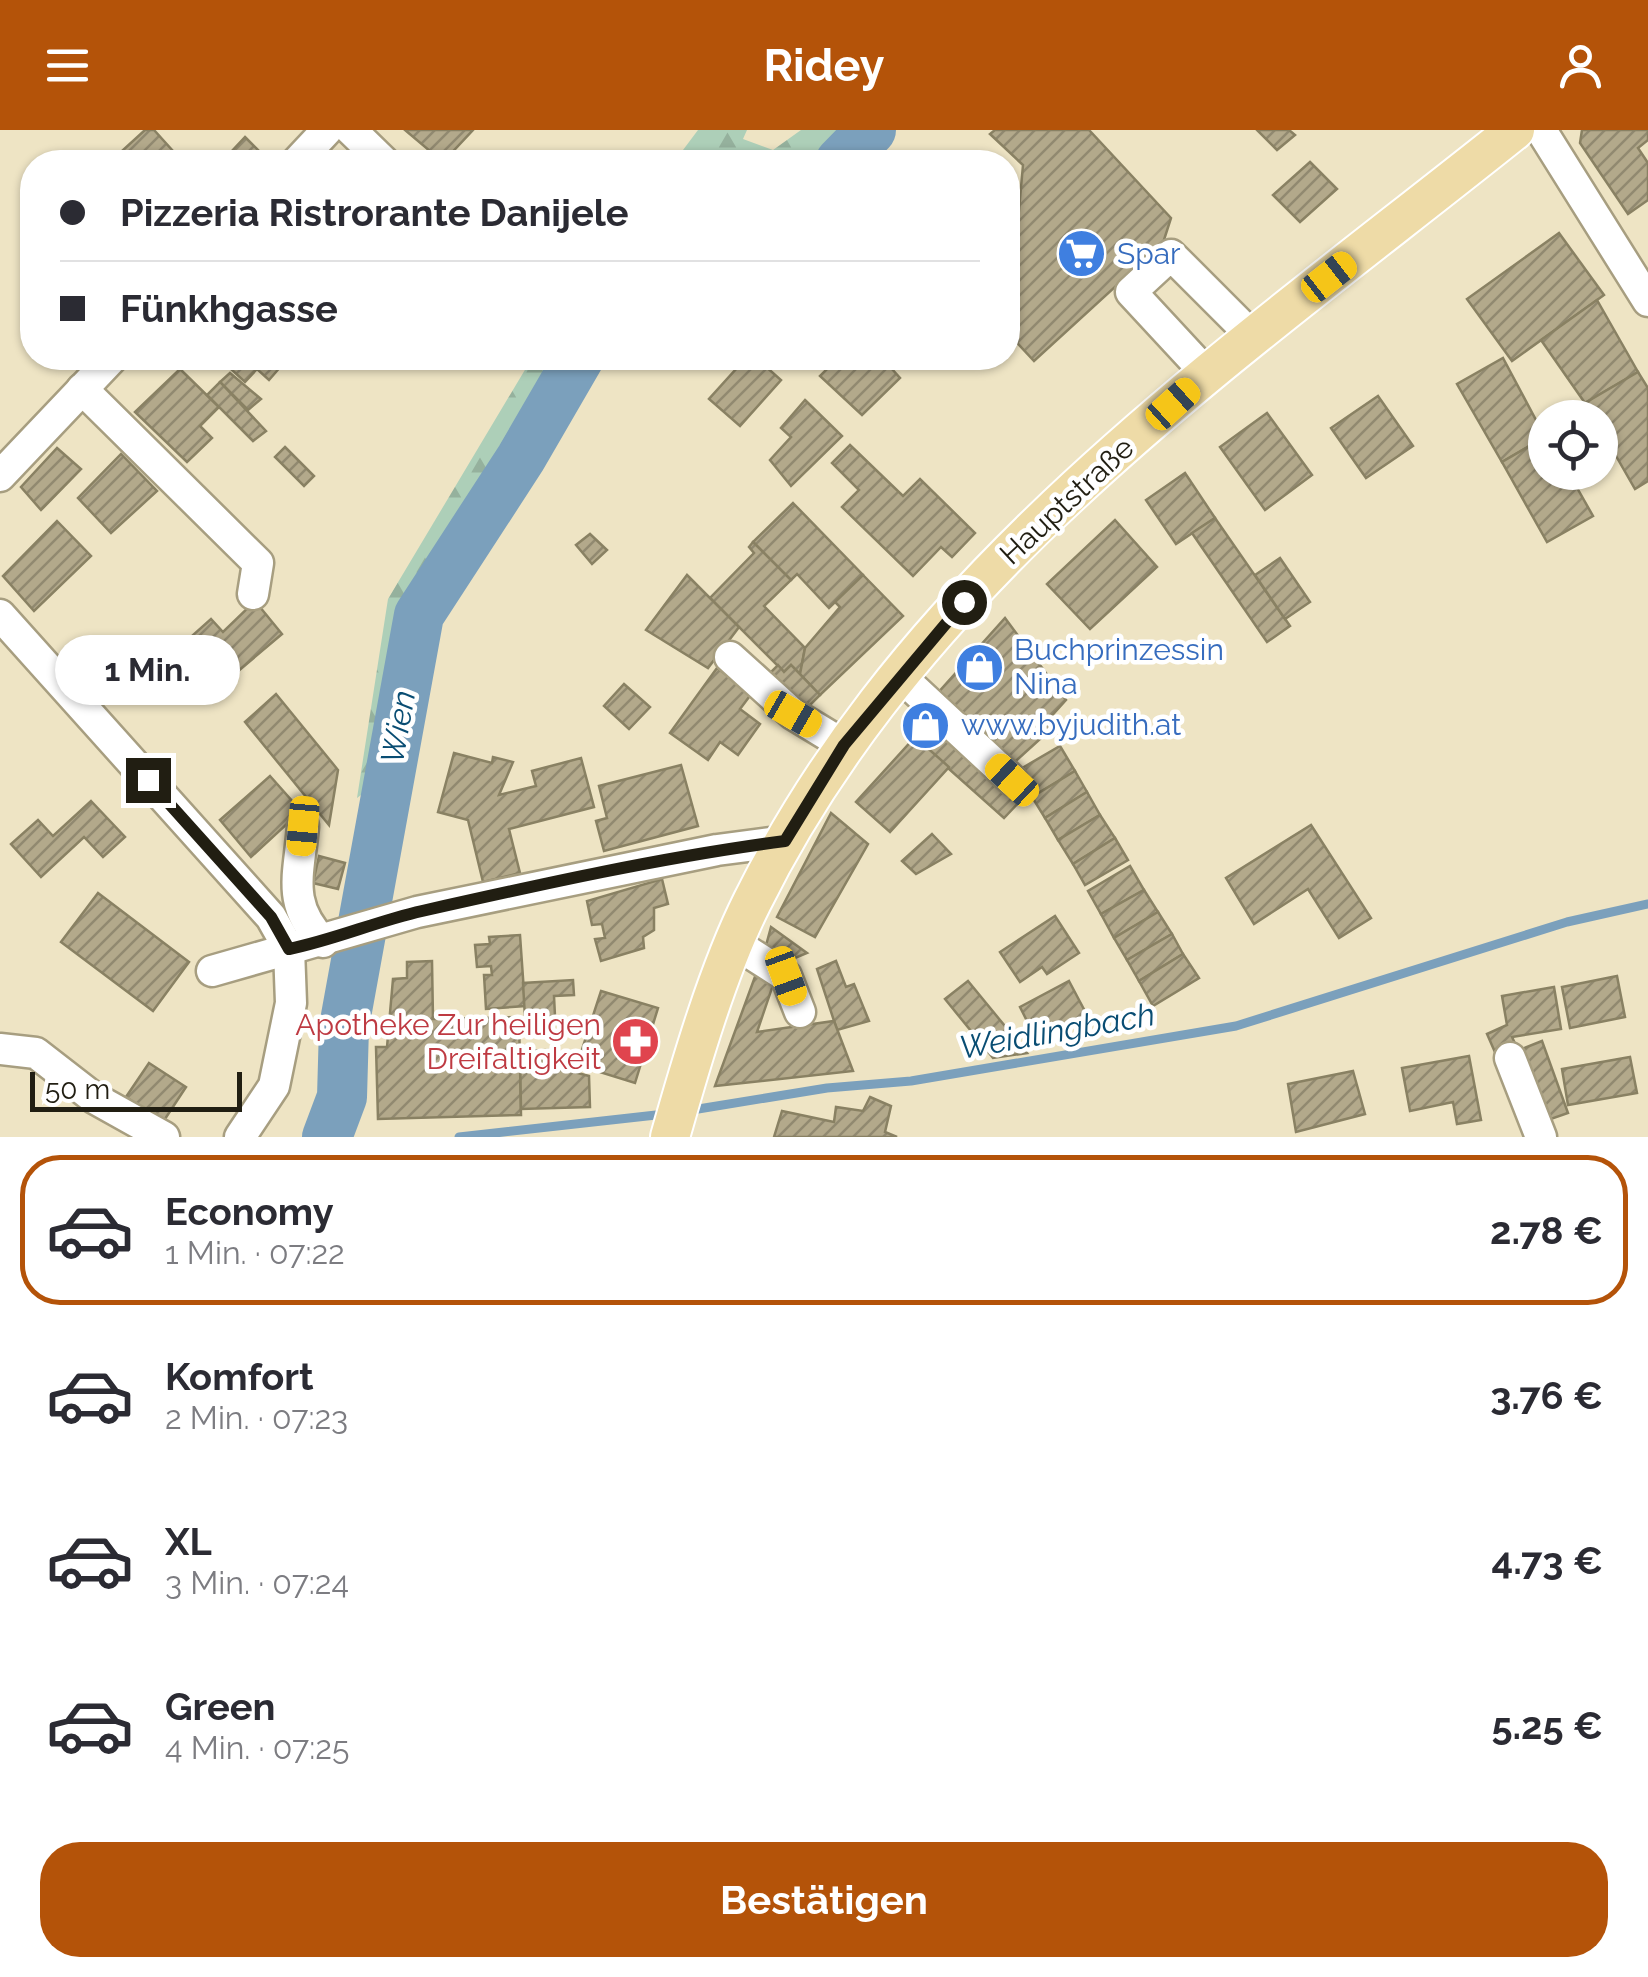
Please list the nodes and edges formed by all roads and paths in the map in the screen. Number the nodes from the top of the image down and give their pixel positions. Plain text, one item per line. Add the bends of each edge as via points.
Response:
1 (328, 130) edge
2 (351, 130) edge
3 (1519, 131) edge
4 (309, 150) edge
5 (372, 150) edge
6 (1648, 302) edge
7 (1253, 337) junction
8 (100, 370) edge
9 (1207, 374) junction
10 (82, 389) junction
11 (0, 476) edge
12 (253, 594) dead end
13 (0, 616) edge
14 (730, 657) dead end
15 (900, 675) junction
16 (844, 745) junction
17 (1012, 780) dead end
18 (303, 826) dead end
19 (785, 841) junction
20 (323, 942) junction
21 (736, 944) junction
22 (289, 949) junction
23 (212, 971) dead end
24 (800, 1012) dead end
25 (0, 1048) edge
26 (1510, 1058) dead end
27 (675, 1120) edge
28 (164, 1137) edge
29 (240, 1137) edge
30 (1542, 1137) edge

1 - 4 street
2 - 5 street
3 - 6 street
3 - 7 main road, Hauptstraße
7 - 9 main road, Hauptstraße
7 - 9 street via 1171,255 1131,292
8 - 10 street
9 - 15 main road, Hauptstraße via 1016,544
10 - 11 street
10 - 12 street via 258,563
13 - 22 street via 271,917
14 - 16 street via 793,714
15 - 16 main road, Hauptstraße
15 - 17 street
16 - 19 main road, Hauptstraße
18 - 20 street via 296,905
19 - 20 street via 417,912
19 - 21 main road, Hauptstraße
20 - 22 street
21 - 24 street via 786,976
21 - 27 main road, Hauptstraße
22 - 23 street
22 - 29 street via 290,1003 274,1086
25 - 28 street via 36,1053 94,1098
26 - 30 street

